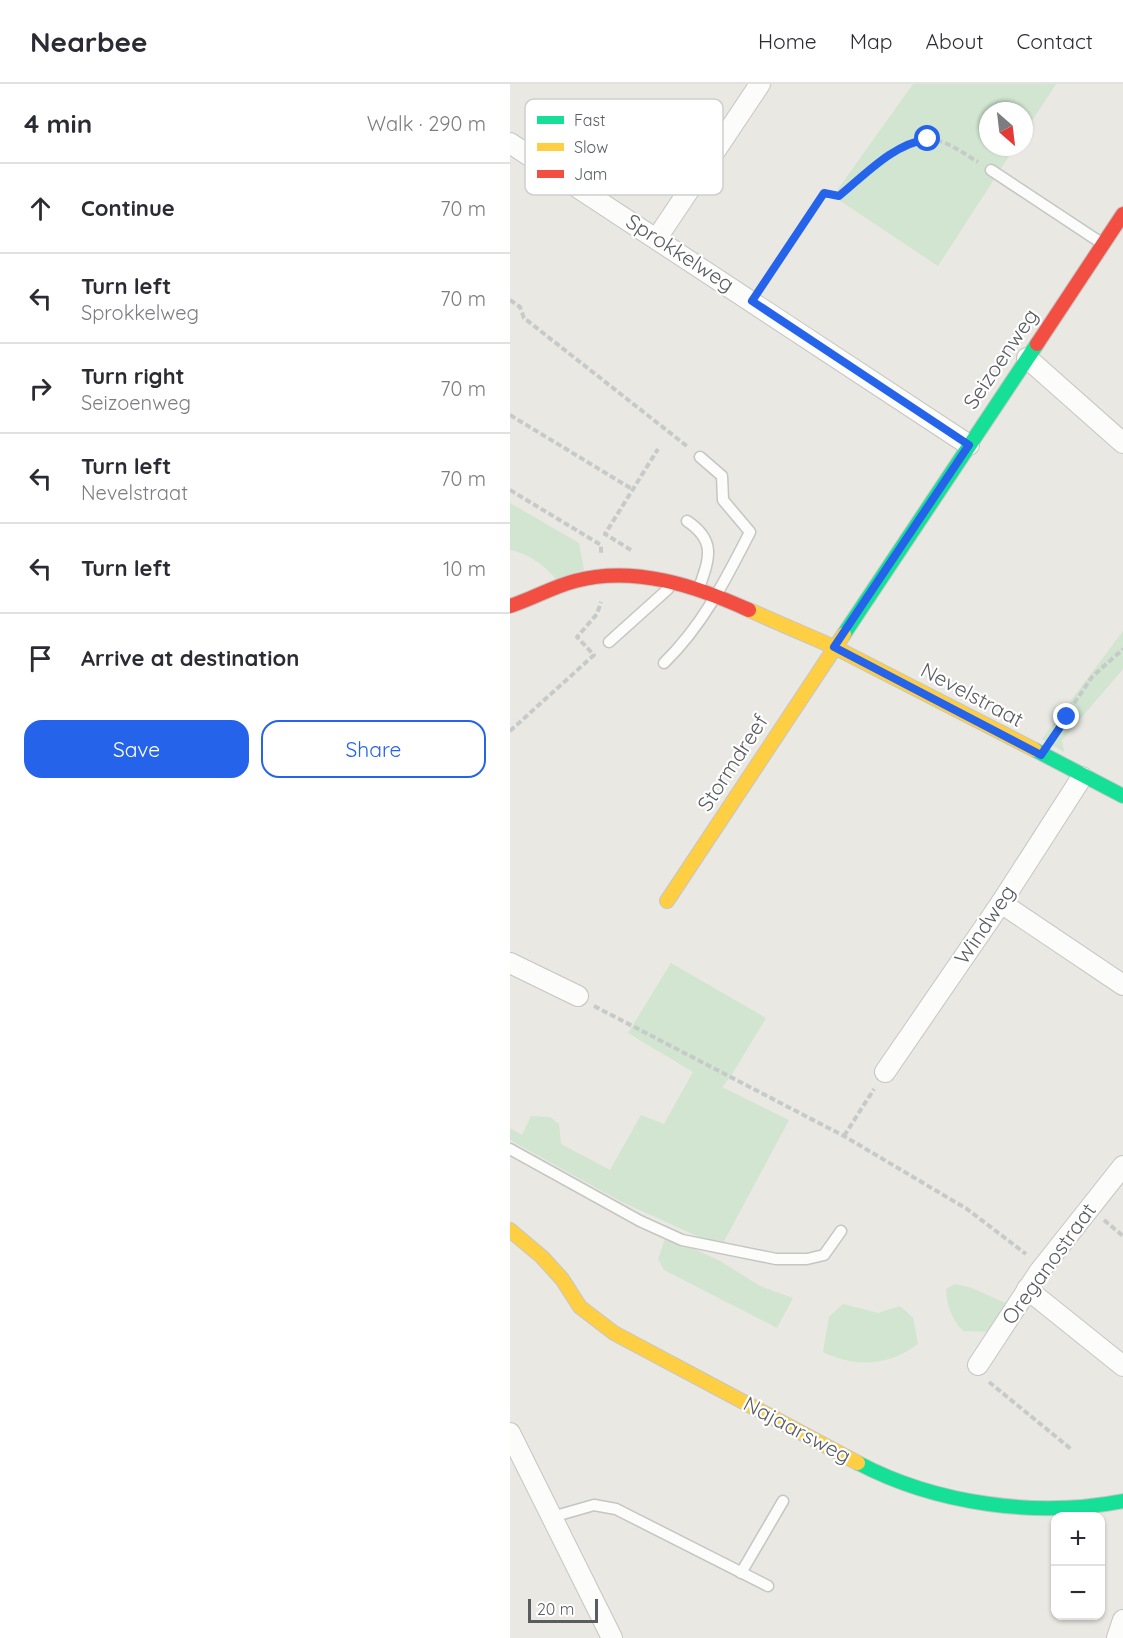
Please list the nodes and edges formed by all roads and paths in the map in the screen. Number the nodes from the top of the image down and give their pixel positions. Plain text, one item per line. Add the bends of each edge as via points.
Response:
1 (760, 84) edge
2 (723, 139) edge
3 (510, 142) edge
4 (525, 152) edge
5 (991, 170) joint
6 (591, 195) edge
7 (686, 195) edge
8 (1123, 214) edge
9 (657, 238) junction
10 (1103, 244) junction
11 (510, 300) edge
12 (752, 301) junction
13 (1028, 358) junction
14 (510, 416) edge
15 (1123, 443) edge
16 (969, 445) junction
17 (658, 448) dead end
18 (700, 457) joint
19 (632, 489) junction
20 (510, 490) edge
21 (687, 521) dead end
22 (633, 552) dead end
23 (602, 576) junction
24 (670, 582) junction
25 (699, 589) junction
26 (717, 596) junction
27 (510, 606) edge
28 (609, 642) dead end
29 (834, 647) junction
30 (1123, 649) edge
31 (664, 663) dead end
32 (510, 730) edge
33 (1041, 755) junction
34 (1082, 777) junction
35 (1123, 796) edge
36 (667, 901) dead end
37 (1001, 903) junction
38 (510, 963) edge
39 (1123, 985) edge
40 (578, 996) joint
41 (885, 1072) joint
42 (844, 1136) junction
43 (510, 1149) edge
44 (1123, 1166) edge
45 (841, 1231) dead end
46 (513, 1235) edge
47 (1043, 1267) junction
48 (1027, 1289) junction
49 (978, 1365) joint
50 (1123, 1366) edge
51 (510, 1433) edge
52 (1071, 1449) dead end
53 (783, 1501) dead end
54 (1123, 1501) edge
55 (552, 1517) junction
56 (741, 1573) junction
57 (768, 1586) dead end
58 (1123, 1620) edge
59 (612, 1638) edge
60 (1117, 1638) edge

1 - 2 street
3 - 4 street, Sprokkelweg
5 - 10 lane
5 - 12 path via 955,148 928,139 899,148 839,196 824,193
6 - 9 street, Sprokkelweg
7 - 9 street
8 - 10 street, Seizoenweg
9 - 12 street, Sprokkelweg
10 - 13 street, Seizoenweg
11 - 18 path via 520,307 524,318
12 - 16 street, Sprokkelweg
13 - 15 street
13 - 16 street, Seizoenweg
14 - 19 path
16 - 29 street, Seizoenweg
17 - 19 path
18 - 26 lane via 722,476 723,500 750,532
19 - 22 path via 605,534
20 - 23 path via 601,545
21 - 25 lane via 704,535 709,549
23 - 24 street, Nevelstraat via 650,576
23 - 27 street, Nevelstraat via 580,579
23 - 32 path via 602,599 597,614 578,637 594,655
24 - 25 street, Nevelstraat
24 - 28 lane via 668,589
25 - 26 street, Nevelstraat
26 - 29 street, Nevelstraat
26 - 31 lane via 683,645
29 - 33 street, Nevelstraat
29 - 36 street, Stormdreef
30 - 33 path via 1092,677
33 - 34 street, Nevelstraat
34 - 35 street, Nevelstraat
34 - 37 street, Windweg
37 - 39 street
37 - 41 street, Windweg
38 - 40 street
40 - 42 path via 609,1016
41 - 42 path
42 - 47 path via 967,1209
43 - 45 lane via 681,1240 776,1259 807,1259 824,1255
44 - 47 street, Oreganostraat
46 - 54 street, Najaarsweg via 542,1257 580,1307 614,1333 889,1479 955,1499 1061,1508
47 - 48 street, Oreganostraat
48 - 49 street, Oreganostraat
48 - 50 street
49 - 52 path via 975,1371
51 - 55 street
53 - 56 lane
55 - 56 lane via 594,1505 616,1509
55 - 59 street
56 - 57 lane
58 - 60 street

